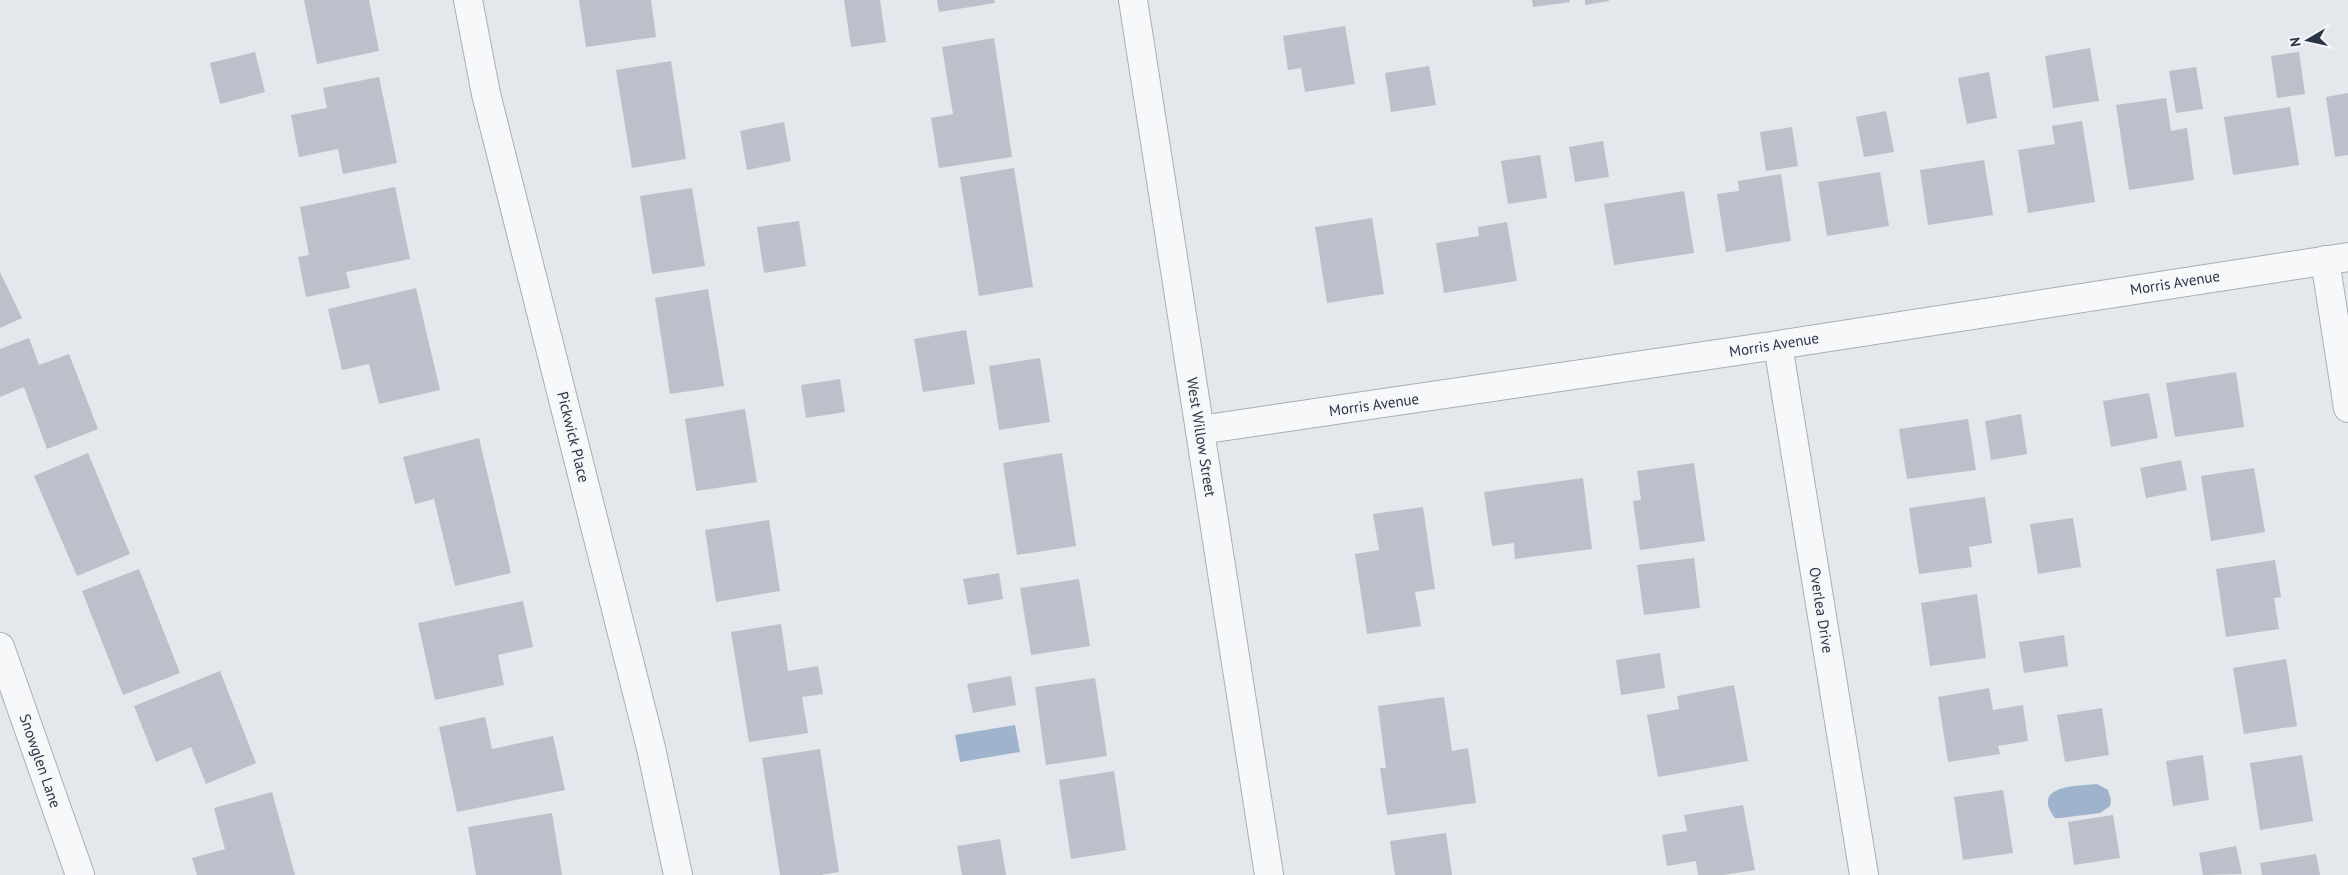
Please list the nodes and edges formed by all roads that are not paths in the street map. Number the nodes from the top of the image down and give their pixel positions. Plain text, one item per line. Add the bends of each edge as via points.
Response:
1 (468, 0) edge
2 (1133, 0) edge
3 (2336, 258) edge
4 (1778, 345) junction
5 (2348, 408) edge
6 (1200, 430) junction
7 (0, 646) edge
8 (80, 875) edge
9 (678, 875) edge
10 (1269, 875) edge
11 (1864, 875) edge

1 - 9 street, Pickwick Place via 486,94 651,748
2 - 6 street, West Willow Street
3 - 4 street, Morris Avenue
3 - 5 street
4 - 6 street, Morris Avenue
4 - 11 street, Overlea Drive
6 - 10 street, West Willow Street
7 - 8 street, Snowglen Lane

